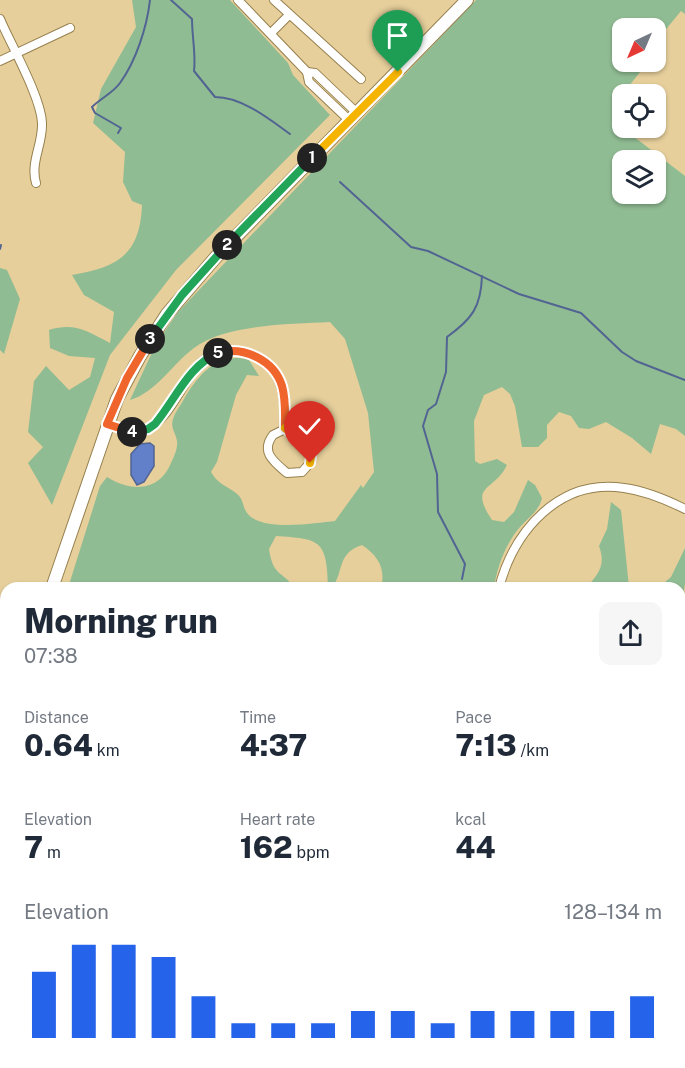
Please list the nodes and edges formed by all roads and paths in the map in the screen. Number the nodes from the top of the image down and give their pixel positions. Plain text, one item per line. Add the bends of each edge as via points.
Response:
1 (238, 0) edge
2 (274, 0) edge
3 (467, 0) edge
4 (289, 15) junction
5 (0, 19) edge
6 (70, 28) dead end
7 (272, 32) junction
8 (16, 55) junction
9 (0, 61) edge
10 (361, 79) dead end
11 (353, 116) junction
12 (36, 183) dead end
13 (107, 424) junction
14 (285, 429) junction
15 (685, 509) edge
16 (54, 582) edge
17 (501, 582) edge

1 - 7 street
2 - 4 street
3 - 11 main road
4 - 7 street
4 - 10 street
5 - 8 street
6 - 8 street
7 - 11 street
8 - 9 street
8 - 12 street via 42,122 33,169
11 - 13 main road via 182,295 140,356
13 - 14 street via 123,431 148,429 202,362 227,351 249,353 275,372 282,388
13 - 16 main road
14 - 14 street via 269,440 270,458 287,473 302,472 310,463 312,450
15 - 17 street via 622,487 592,489 563,498 539,515 518,540

